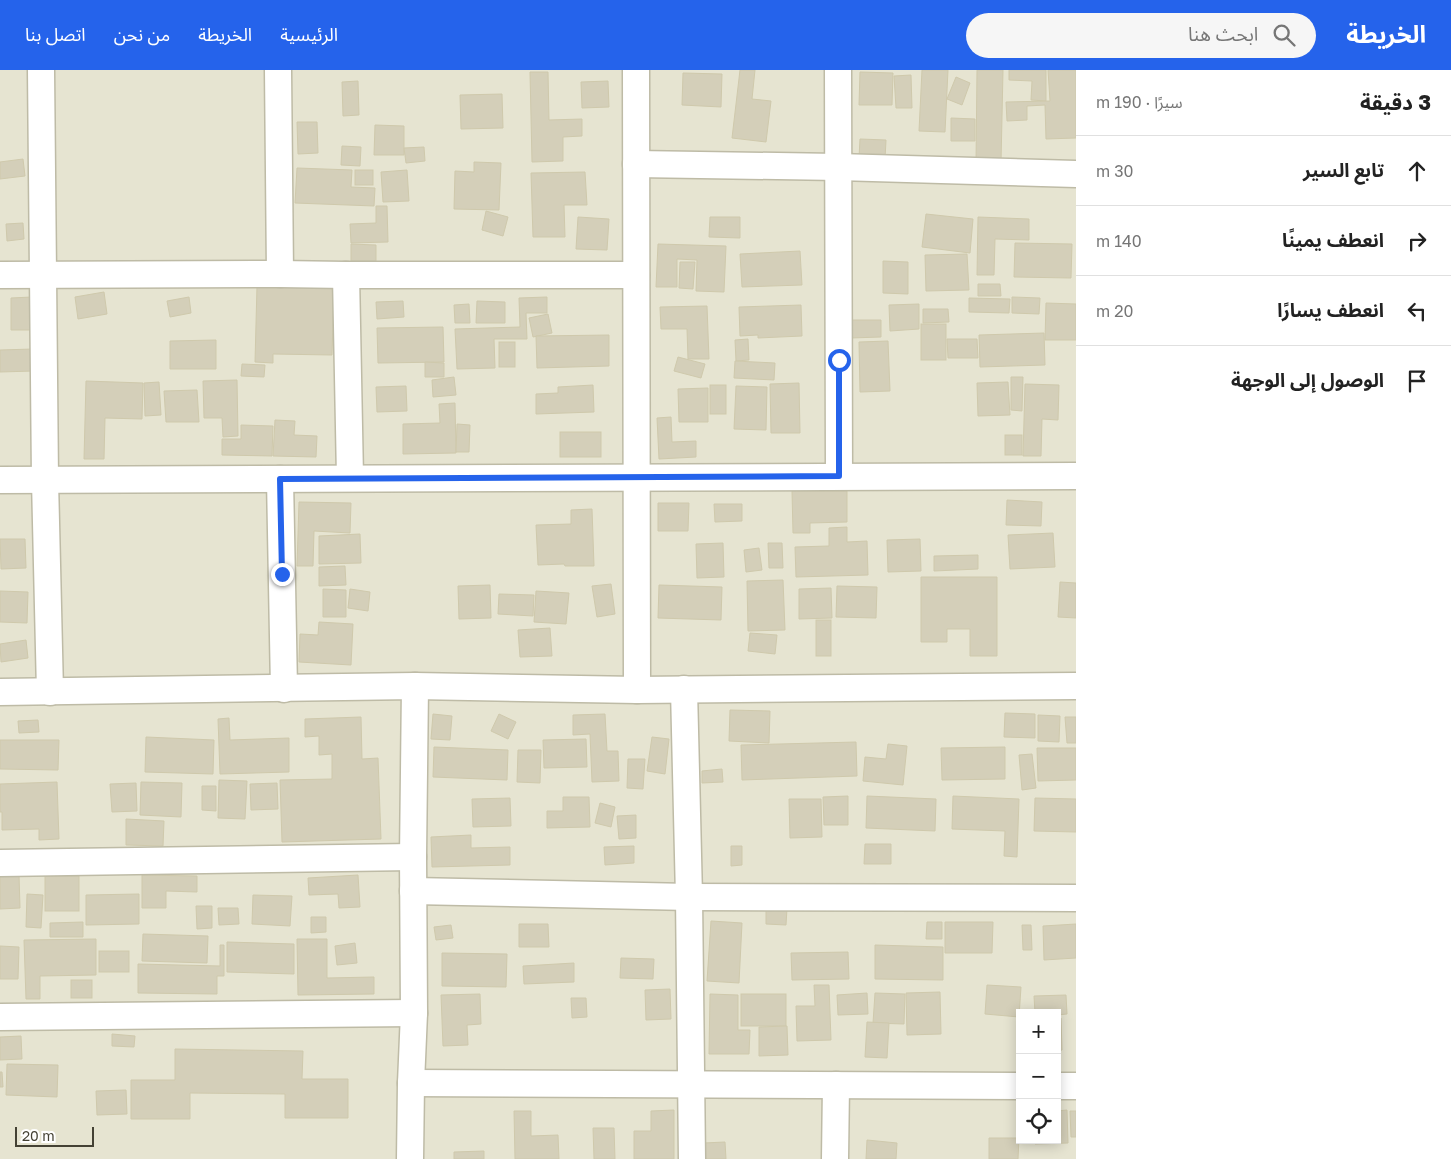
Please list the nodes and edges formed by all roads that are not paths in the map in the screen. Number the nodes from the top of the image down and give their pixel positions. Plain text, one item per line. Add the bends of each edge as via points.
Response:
1 (41, 70) edge
2 (278, 70) edge
3 (636, 70) edge
4 (838, 70) edge
5 (636, 164) junction
6 (838, 167) junction
7 (1076, 174) edge
8 (280, 274) junction
9 (0, 275) edge
10 (43, 275) junction
11 (346, 275) junction
12 (636, 275) junction
13 (839, 476) junction
14 (1076, 476) edge
15 (636, 477) junction
16 (350, 478) junction
17 (280, 479) junction
18 (0, 480) edge
19 (45, 480) junction
20 (415, 686) junction
21 (1076, 686) edge
22 (284, 689) junction
23 (684, 689) junction
24 (637, 690) junction
25 (0, 692) edge
26 (50, 692) junction
27 (413, 857) junction
28 (0, 863) edge
29 (413, 891) junction
30 (689, 897) junction
31 (1076, 898) edge
32 (414, 1013) junction
33 (0, 1018) edge
34 (411, 1083) junction
35 (691, 1084) junction
36 (836, 1085) junction
37 (1016, 1086) edge
38 (1061, 1086) edge
39 (1076, 1086) edge
40 (410, 1159) edge
41 (692, 1159) edge
42 (835, 1159) edge

1 - 10 street
2 - 8 street
3 - 5 street
4 - 6 street
5 - 6 street
5 - 12 street
6 - 7 street
6 - 13 street
8 - 10 street
8 - 11 street
9 - 10 street
10 - 19 street
11 - 12 street
11 - 16 street
12 - 15 street
13 - 14 street
13 - 15 street
15 - 16 street
15 - 24 street
16 - 17 street
17 - 19 street
17 - 22 street
18 - 19 street
19 - 26 street
20 - 22 street
20 - 24 street
20 - 27 street
21 - 23 street
22 - 26 street
23 - 24 street
23 - 30 street
25 - 26 street
27 - 28 street
27 - 29 street
29 - 30 street
29 - 32 street
30 - 31 street
30 - 35 street
32 - 33 street
32 - 34 street
34 - 35 street
34 - 40 street
35 - 36 street
35 - 41 street
36 - 37 street
36 - 42 street
38 - 39 street

